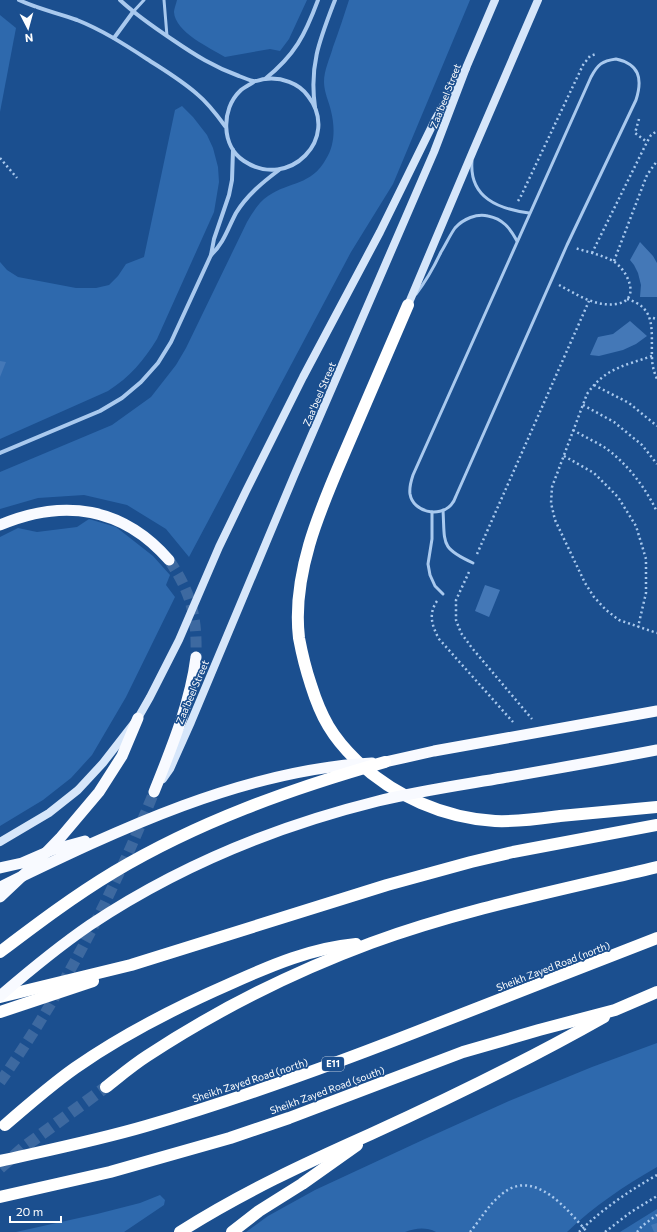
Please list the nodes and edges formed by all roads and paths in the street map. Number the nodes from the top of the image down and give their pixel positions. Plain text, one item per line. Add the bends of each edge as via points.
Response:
1 (19, 0) edge
2 (120, 0) edge
3 (144, 0) edge
4 (164, 0) edge
5 (318, 0) edge
6 (335, 0) edge
7 (495, 0) edge
8 (538, 0) edge
9 (133, 12) junction
10 (167, 36) junction
11 (114, 38) junction
12 (600, 52) dead end
13 (466, 68) junction
14 (265, 79) junction
15 (255, 82) junction
16 (316, 110) junction
17 (640, 118) dead end
18 (226, 126) junction
19 (657, 131) edge
20 (647, 142) junction
21 (233, 150) junction
22 (473, 151) junction
23 (0, 158) edge
24 (657, 161) edge
25 (279, 170) junction
26 (17, 178) dead end
27 (513, 205) dead end
28 (530, 213) junction
29 (517, 241) junction
30 (567, 245) junction
31 (592, 253) junction
32 (211, 255) junction
33 (614, 261) junction
34 (551, 281) junction
35 (627, 299) junction
36 (589, 300) junction
37 (408, 305) junction
38 (653, 318) junction
39 (657, 319) edge
40 (652, 356) junction
41 (657, 379) edge
42 (594, 385) junction
43 (583, 405) junction
44 (657, 426) edge
45 (573, 430) junction
46 (0, 453) edge
47 (564, 456) junction
48 (657, 464) edge
49 (442, 510) junction
50 (432, 512) junction
51 (657, 512) edge
52 (0, 525) edge
53 (170, 560) tunnel mouth
54 (473, 563) junction
55 (442, 594) joint
56 (638, 626) junction
57 (657, 633) edge
58 (196, 658) tunnel mouth
59 (657, 711) edge
60 (138, 718) junction
61 (514, 723) dead end
62 (535, 723) dead end
63 (657, 750) edge
64 (385, 762) junction
65 (154, 792) joint
66 (657, 807) edge
67 (657, 825) edge
68 (102, 839) junction
69 (0, 842) edge
70 (0, 868) edge
71 (657, 868) edge
72 (0, 887) edge
73 (0, 897) edge
74 (657, 938) edge
75 (371, 943) junction
76 (0, 952) edge
77 (131, 965) junction
78 (657, 992) edge
79 (0, 997) edge
80 (615, 1010) junction
81 (0, 1012) edge
82 (106, 1087) tunnel mouth
83 (5, 1125) dead end
84 (372, 1133) junction
85 (0, 1161) edge
86 (657, 1175) edge
87 (657, 1196) edge
88 (0, 1197) edge
89 (657, 1215) edge
90 (584, 1228) junction
91 (180, 1232) edge
92 (232, 1232) edge
93 (470, 1232) edge
94 (580, 1232) edge
95 (587, 1232) edge
96 (605, 1232) edge
97 (637, 1232) edge

1 - 11 street via 30,6 76,20
2 - 9 street
3 - 9 lane
4 - 10 lane
5 - 14 street via 308,27 294,50 281,66
6 - 16 street via 315,57 313,83
7 - 13 main road, Zaa'beel Street
8 - 22 main road
9 - 10 street
9 - 11 street
10 - 15 street via 212,65
11 - 18 street via 182,82 203,100
12 - 27 path via 590,56 583,64 522,196
13 - 60 main road via 435,120 296,392 219,547 170,659
13 - 65 main road, Zaa'beel Street via 434,152 191,722 170,769
14 - 15 street
14 - 16 street via 281,79 296,85 308,96
15 - 18 street via 239,92 229,107
16 - 25 street via 318,125 315,141 307,155
17 - 20 path via 635,133
18 - 21 street
19 - 20 path
20 - 31 path
21 - 25 street via 253,167
21 - 32 street via 229,195
22 - 28 lane via 472,177 482,195 508,209
22 - 37 main road
23 - 26 path
24 - 33 path via 647,175
25 - 32 street via 245,200 222,242
28 - 29 lane
28 - 30 lane via 596,67 605,61 626,61 635,68 640,78 640,89
29 - 37 lane via 501,220 485,215 474,216 464,221 450,236 428,276
29 - 50 lane via 410,485 410,495 415,504 423,510
30 - 31 path
30 - 34 lane
31 - 33 path
32 - 46 street via 172,342 141,382 122,398 100,411
33 - 35 path via 629,279 631,291
34 - 36 path
34 - 49 lane via 456,496 451,505
35 - 36 path via 616,304 602,304
35 - 38 path via 647,308
36 - 54 path
37 - 66 highway via 320,512 306,561 298,611 299,637 316,700 327,724 335,738 349,753 380,780 415,800 454,814 515,821
38 - 39 path
38 - 40 path
40 - 41 path
40 - 42 path via 611,371
42 - 43 path
42 - 44 path via 629,403
43 - 45 path
43 - 48 path via 614,422 642,445
45 - 47 path
45 - 51 path via 604,448 631,471
47 - 56 path via 594,473 618,497 636,526 646,559 646,593
47 - 56 path via 552,487 555,520 594,598 619,620
49 - 50 lane
49 - 54 lane via 448,548 454,554
50 - 55 lane via 432,540 428,564 435,586
52 - 53 highway via 24,516 62,510 107,516 135,529
54 - 62 path via 456,600 458,626 472,648
55 - 61 path via 433,607 431,619 438,639
56 - 57 path
58 - 65 highway via 187,698
59 - 64 highway
60 - 69 main road via 78,790 49,813
60 - 73 highway via 122,756 99,792 61,837
63 - 79 highway, bridge via 414,793 346,809 278,831 187,870 119,907 64,943
64 - 68 highway, bridge via 327,767 271,779 195,802
64 - 76 highway, bridge via 288,792 177,838 114,872
67 - 77 highway via 471,862 387,885
68 - 70 highway, bridge via 52,850 22,863
68 - 72 highway, bridge
71 - 75 highway via 502,904
74 - 85 highway, Sheikh Zayed Road (north) / E11 via 306,1074 146,1126
75 - 82 highway via 294,976 219,1013 146,1056
75 - 83 highway via 329,948 287,959 180,1006 129,1033 82,1063
77 - 79 highway
77 - 81 highway via 91,982
78 - 80 highway, Sheikh Zayed Road (south)
80 - 84 highway via 522,1062
80 - 88 highway, Sheikh Zayed Road (south) via 463,1052 288,1118 178,1154
84 - 91 highway via 252,1190
84 - 92 highway via 326,1168 259,1211
86 - 90 path via 634,1188
87 - 96 path
89 - 97 path
90 - 93 path via 545,1191 518,1186 502,1193
90 - 94 path
90 - 95 path

